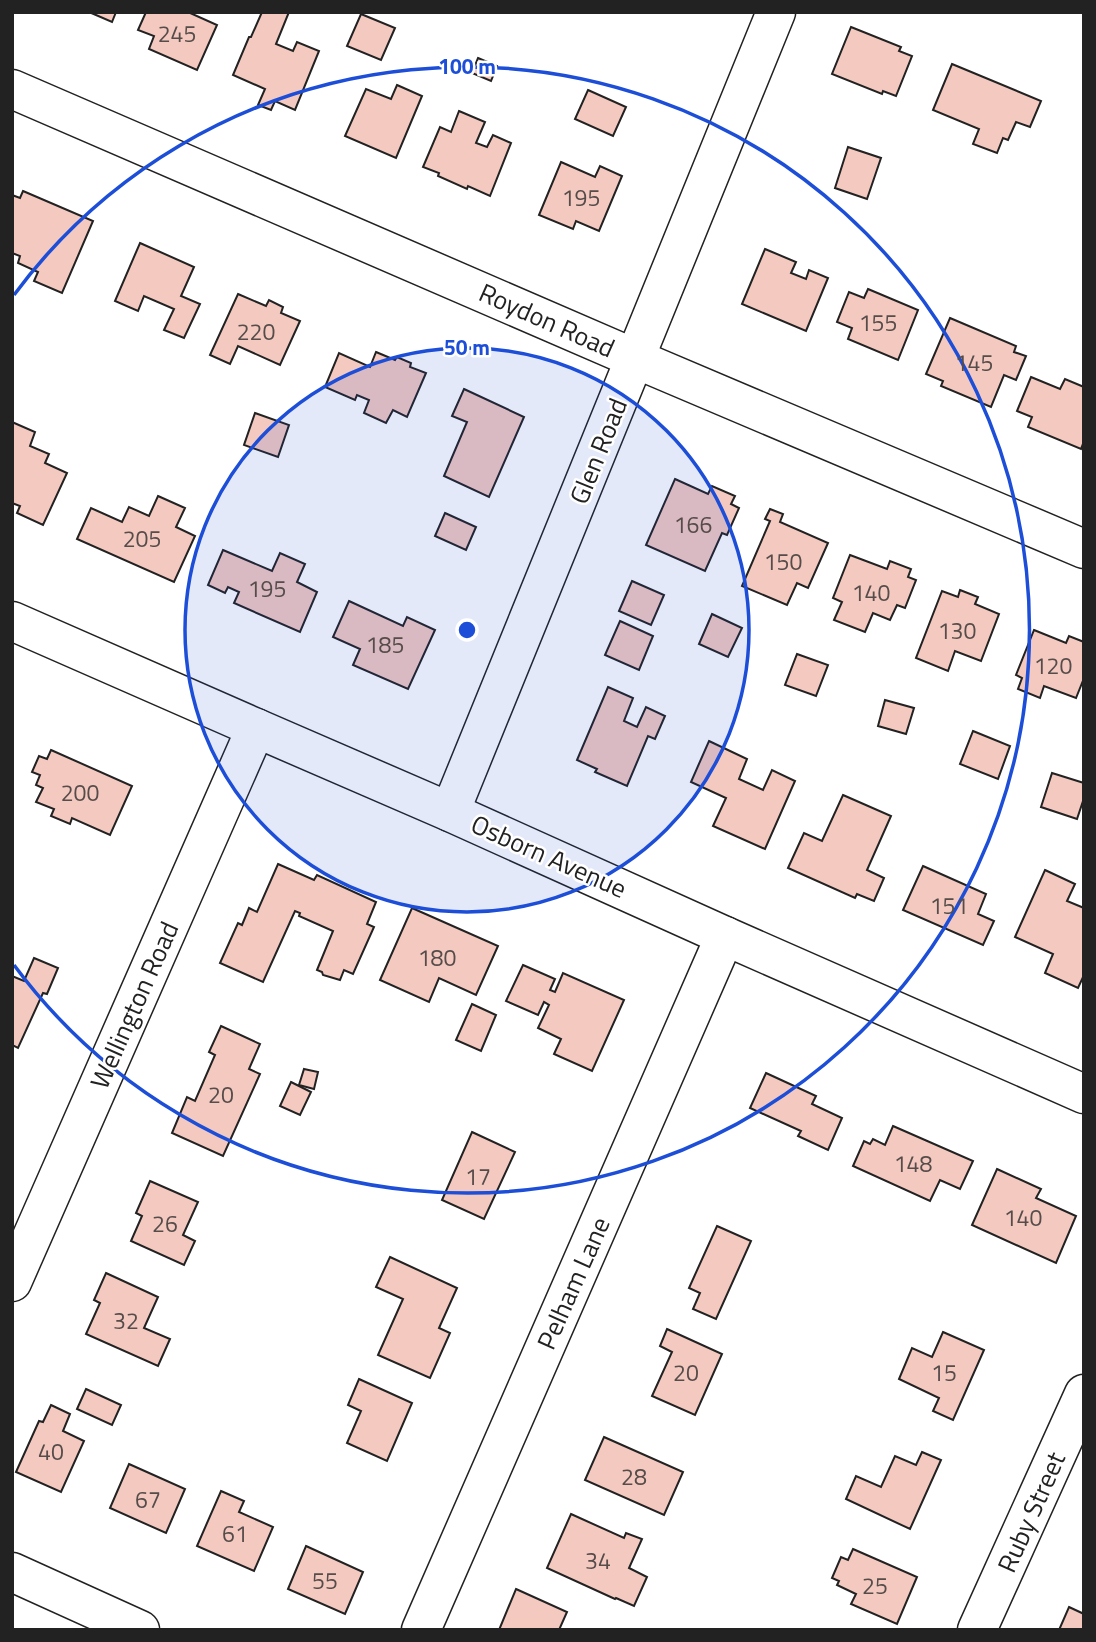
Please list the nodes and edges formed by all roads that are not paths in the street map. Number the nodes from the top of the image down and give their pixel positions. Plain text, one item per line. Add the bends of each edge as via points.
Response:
1 (776, 12) edge
2 (12, 89) edge
3 (635, 359) junction
4 (1084, 549) edge
5 (12, 621) edge
6 (256, 728) junction
7 (450, 811) junction
8 (725, 936) junction
9 (1084, 1094) edge
10 (12, 1282) edge
11 (1084, 1394) edge
12 (12, 1572) edge
13 (140, 1630) edge
14 (421, 1630) edge
15 (977, 1630) edge

1 - 3 street, Glen Road
2 - 3 street, Roydon Road
3 - 4 street, Roydon Road
3 - 7 street, Glen Road
5 - 6 street, Osborn Avenue
6 - 7 street, Osborn Avenue
6 - 10 street, Wellington Road
7 - 8 street, Osborn Avenue
8 - 9 street, Osborn Avenue
8 - 14 street, Pelham Lane
11 - 15 street, Ruby Street
12 - 13 street

